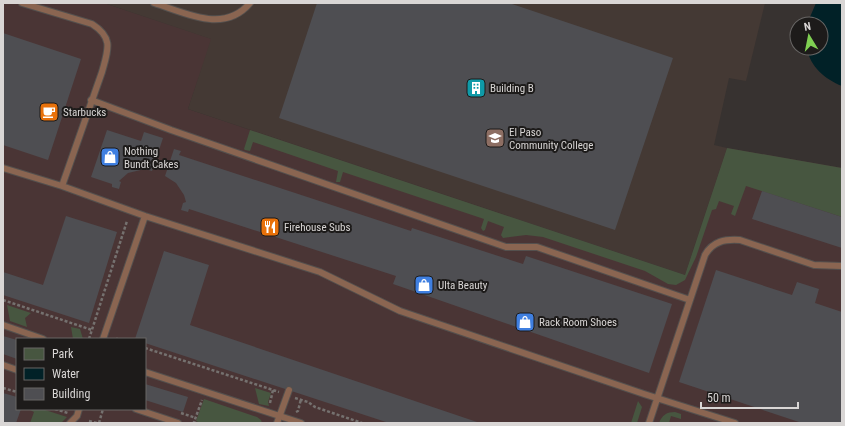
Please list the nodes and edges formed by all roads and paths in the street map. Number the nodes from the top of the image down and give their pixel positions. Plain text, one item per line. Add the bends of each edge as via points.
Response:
1 (22, 3) edge
2 (154, 3) edge
3 (250, 3) edge
4 (91, 100) junction
5 (3, 168) edge
6 (62, 186) junction
7 (145, 216) junction
8 (128, 221) dead end
9 (842, 266) edge
10 (3, 300) edge
11 (690, 300) junction
12 (3, 325) edge
13 (92, 330) junction
14 (41, 338) edge
15 (89, 338) edge
16 (103, 338) edge
17 (146, 348) edge
18 (3, 365) edge
19 (16, 370) edge
20 (146, 372) edge
21 (3, 388) edge
22 (273, 390) junction
23 (288, 390) dead end
24 (16, 392) edge
25 (279, 392) dead end
26 (294, 397) dead end
27 (657, 398) junction
28 (301, 399) junction
29 (208, 400) dead end
30 (271, 406) dead end
31 (58, 410) edge
32 (79, 410) edge
33 (103, 410) edge
34 (139, 410) edge
35 (68, 413) dead end
36 (293, 413) dead end
37 (280, 416) junction
38 (77, 420) edge
39 (89, 421) dead end
40 (70, 423) edge
41 (98, 423) edge
42 (178, 423) edge
43 (196, 423) edge
44 (277, 423) edge
45 (301, 423) edge
46 (362, 423) edge
47 (649, 423) edge
48 (735, 423) edge

1 - 4 lane via 92,24 102,30 108,45 107,54
2 - 3 lane via 213,20 226,19 238,14
4 - 6 lane
4 - 11 lane via 506,247 537,247
5 - 6 lane
6 - 7 lane
7 - 16 lane
7 - 27 lane via 320,272 400,311
8 - 13 path
9 - 11 lane via 814,265 740,240 728,239 717,242 709,249
10 - 13 path
11 - 27 lane
12 - 14 lane
13 - 15 path
17 - 22 path
18 - 19 lane
20 - 37 lane
21 - 24 path
22 - 25 path
22 - 30 path
23 - 37 lane
26 - 28 path
27 - 47 lane
27 - 48 lane
28 - 36 path via 298,411
28 - 46 path via 315,407
29 - 43 path via 203,398 194,422
31 - 35 path
32 - 38 lane
33 - 41 path
34 - 42 lane
37 - 44 lane
37 - 45 lane
38 - 40 lane
39 - 41 path

